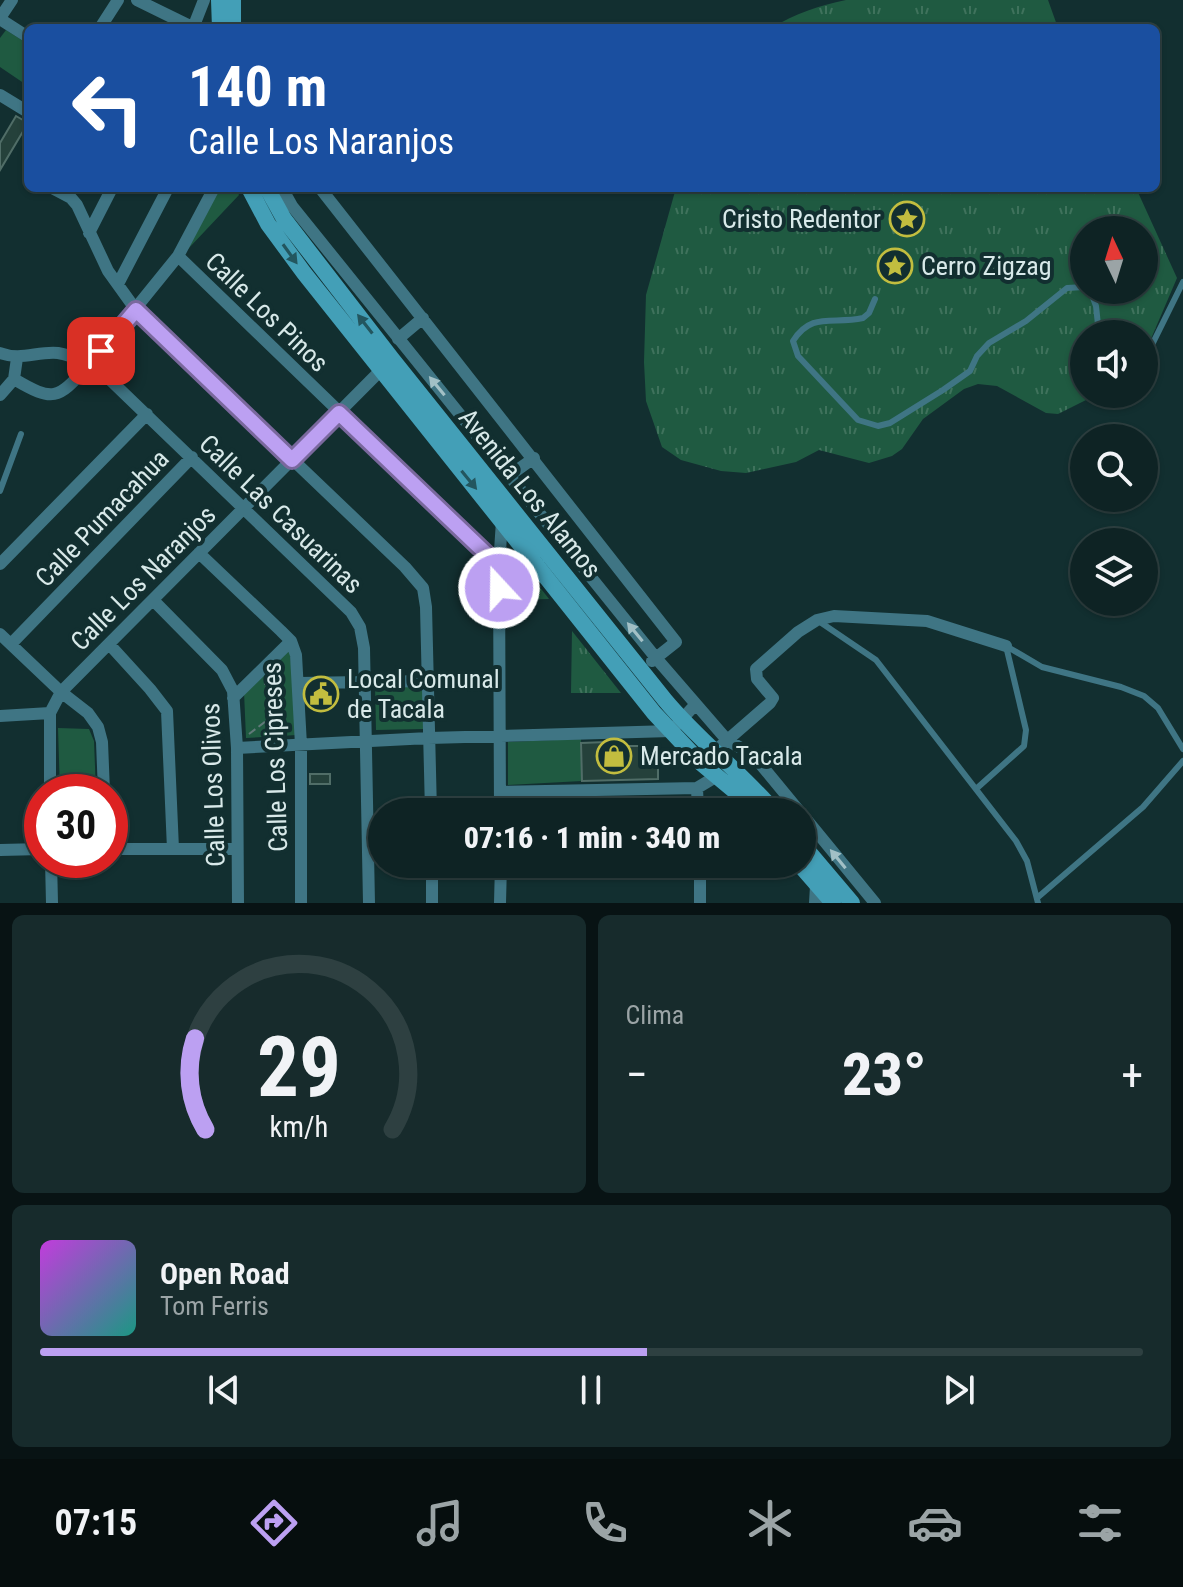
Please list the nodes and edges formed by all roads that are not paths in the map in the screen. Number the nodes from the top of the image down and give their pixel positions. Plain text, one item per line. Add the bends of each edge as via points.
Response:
1 (12, 0) edge
2 (118, 0) edge
3 (137, 0) edge
4 (171, 0) edge
5 (204, 0) edge
6 (219, 0) edge
7 (233, 0) edge
8 (171, 17) junction
9 (0, 18) edge
10 (103, 24) edge
11 (186, 24) edge
12 (195, 24) edge
13 (220, 24) edge
14 (233, 24) edge
15 (24, 34) edge
16 (0, 95) edge
17 (24, 110) edge
18 (60, 192) edge
19 (110, 192) edge
20 (166, 192) edge
21 (212, 192) edge
22 (251, 192) edge
23 (269, 192) edge
24 (284, 192) edge
25 (323, 192) edge
26 (89, 233) junction
27 (178, 256) junction
28 (1183, 282) edge
29 (118, 284) junction
30 (1070, 288) edge
31 (875, 299) dead end
32 (136, 310) junction
33 (423, 318) junction
34 (1158, 333) edge
35 (398, 339) junction
36 (101, 351) dead end
37 (0, 353) edge
38 (17, 358) junction
39 (90, 364) junction
40 (386, 365) junction
41 (14, 379) junction
42 (0, 395) edge
43 (339, 413) junction
44 (147, 414) junction
45 (21, 434) dead end
46 (192, 457) junction
47 (534, 458) junction
48 (292, 460) junction
49 (512, 480) junction
50 (0, 491) edge
51 (495, 500) junction
52 (244, 508) junction
53 (502, 521) junction
54 (199, 553) junction
55 (533, 559) junction
56 (0, 564) edge
57 (499, 566) junction
58 (499, 588) junction
59 (153, 600) junction
60 (817, 620) junction
61 (0, 634) edge
62 (291, 641) junction
63 (11, 644) junction
64 (109, 644) junction
65 (1006, 646) junction
66 (656, 658) junction
67 (640, 670) junction
68 (427, 681) junction
69 (365, 682) junction
70 (299, 683) junction
71 (61, 692) junction
72 (233, 698) junction
73 (695, 705) junction
74 (50, 713) junction
75 (0, 716) edge
76 (676, 726) junction
77 (501, 736) junction
78 (429, 738) junction
79 (727, 740) junction
80 (366, 742) junction
81 (301, 745) junction
82 (237, 748) junction
83 (1183, 749) edge
84 (707, 758) junction
85 (1183, 761) edge
86 (50, 774) edge
87 (103, 774) edge
88 (717, 776) junction
89 (697, 788) junction
90 (976, 789) junction
91 (500, 792) junction
92 (431, 798) edge
93 (500, 798) edge
94 (697, 798) edge
95 (740, 798) edge
96 (762, 798) edge
97 (789, 798) edge
98 (816, 831) edge
99 (24, 849) edge
100 (128, 849) edge
101 (173, 849) junction
102 (237, 849) junction
103 (0, 850) edge
104 (816, 860) edge
105 (51, 878) edge
106 (432, 878) edge
107 (501, 878) edge
108 (700, 878) edge
109 (817, 894) edge
110 (871, 898) edge
111 (1037, 900) edge
112 (52, 903) edge
113 (238, 903) edge
114 (301, 903) edge
115 (369, 903) edge
116 (432, 903) edge
117 (500, 903) edge
118 (700, 903) edge
119 (833, 903) edge
120 (853, 903) edge

1 - 9 street
2 - 10 street
3 - 8 street
4 - 8 street
5 - 12 street
6 - 13 main road
7 - 14 main road
8 - 11 street
9 - 15 street
16 - 17 street
18 - 26 street via 77,205
19 - 26 street
20 - 29 street
21 - 27 street
22 -> 40 main road, Avenida Los Alamos via 268,224
40 -> 23 main road, Avenida Los Alamos
24 - 35 street
25 - 33 street
26 - 29 street
27 - 32 street
27 - 43 street, Calle Los Pinos
28 - 34 lane
29 - 32 street
30 - 31 lane via 989,343 970,371 878,426 858,420 798,356 793,341 809,323 863,318
32 - 36 street
32 - 48 street
33 - 35 street
33 - 47 street
49 -> 35 street
37 - 38 street
38 - 39 street, Calle Las Casuarinas via 56,353
38 - 41 street
39 - 41 street via 60,393 49,396
39 - 44 street, Calle Las Casuarinas
40 - 43 street, Calle Los Naranjos
40 - 51 main road, Avenida Los Alamos
41 - 42 street
43 - 48 street, Calle Los Naranjos
43 - 57 street, Calle Los Pinos
44 - 46 street, Calle Las Casuarinas
44 - 56 street
45 - 50 lane
46 - 52 street, Calle Las Casuarinas
46 - 63 street, Calle Pumacahua
47 - 49 street
47 - 66 street via 676,642
48 - 52 street, Calle Los Naranjos
48 - 68 street via 423,588
49 - 51 street
66 -> 49 street
51 - 53 main road, Avenida Los Alamos
51 - 67 main road, Avenida Los Alamos
52 - 54 street, Calle Los Naranjos
52 - 69 street, Calle Las Casuarinas via 351,612 360,627
53 - 55 main road, Avenida Los Alamos
53 - 57 street
54 - 59 street, Calle Los Naranjos
54 - 62 street, Calle Los Cipreses
55 - 58 street
55 - 76 main road, Avenida Los Alamos
57 - 58 street
58 - 77 street
59 - 64 street, Calle Los Naranjos
59 - 72 street, Calle Los Olivos via 222,670
60 - 65 street via 834,616 927,621
60 - 79 street via 756,669 757,679 773,698
60 - 90 lane via 876,660
61 - 63 street
62 - 70 street, Calle Los Cipreses
62 - 72 street
63 - 71 street
64 - 71 street, Calle Los Naranjos
64 - 101 street via 167,711
65 - 83 lane via 1042,667 1144,696 1158,708
65 - 90 lane via 1026,730 1024,746
66 - 67 street
66 - 73 street
67 - 76 main road, Avenida Los Alamos
68 - 69 street
68 - 78 street
69 - 70 street
69 - 80 street, Calle Las Casuarinas
70 - 81 street, Calle Los Cipreses
71 - 74 street, Calle Los Naranjos
71 - 87 street via 98,727
72 - 82 street, Calle Los Olivos
73 - 76 street
73 - 79 street
74 - 75 street
74 - 86 street
76 - 77 street
76 - 84 main road, Avenida Los Alamos
77 - 78 street
77 - 91 street
78 - 80 street
78 - 92 street
79 - 84 street
79 - 97 street via 753,755
80 - 81 street
80 - 115 street, Calle Las Casuarinas
81 - 82 street
81 - 114 street, Calle Los Cipreses
82 - 102 street, Calle Los Olivos
84 - 88 main road, Avenida Los Alamos
84 - 96 main road, Avenida Los Alamos via 744,778
85 - 111 lane via 1143,807
88 - 89 street
88 - 95 main road, Avenida Los Alamos
89 - 91 street
89 - 94 street
90 - 111 lane via 1027,861
91 - 93 street
110 -> 98 street
99 - 103 street
100 - 101 street
101 - 102 street
102 - 113 street, Calle Los Olivos
104 - 120 main road
105 - 112 street
106 - 116 street
107 - 117 street
108 - 118 street
109 - 119 main road
110 - 120 street

